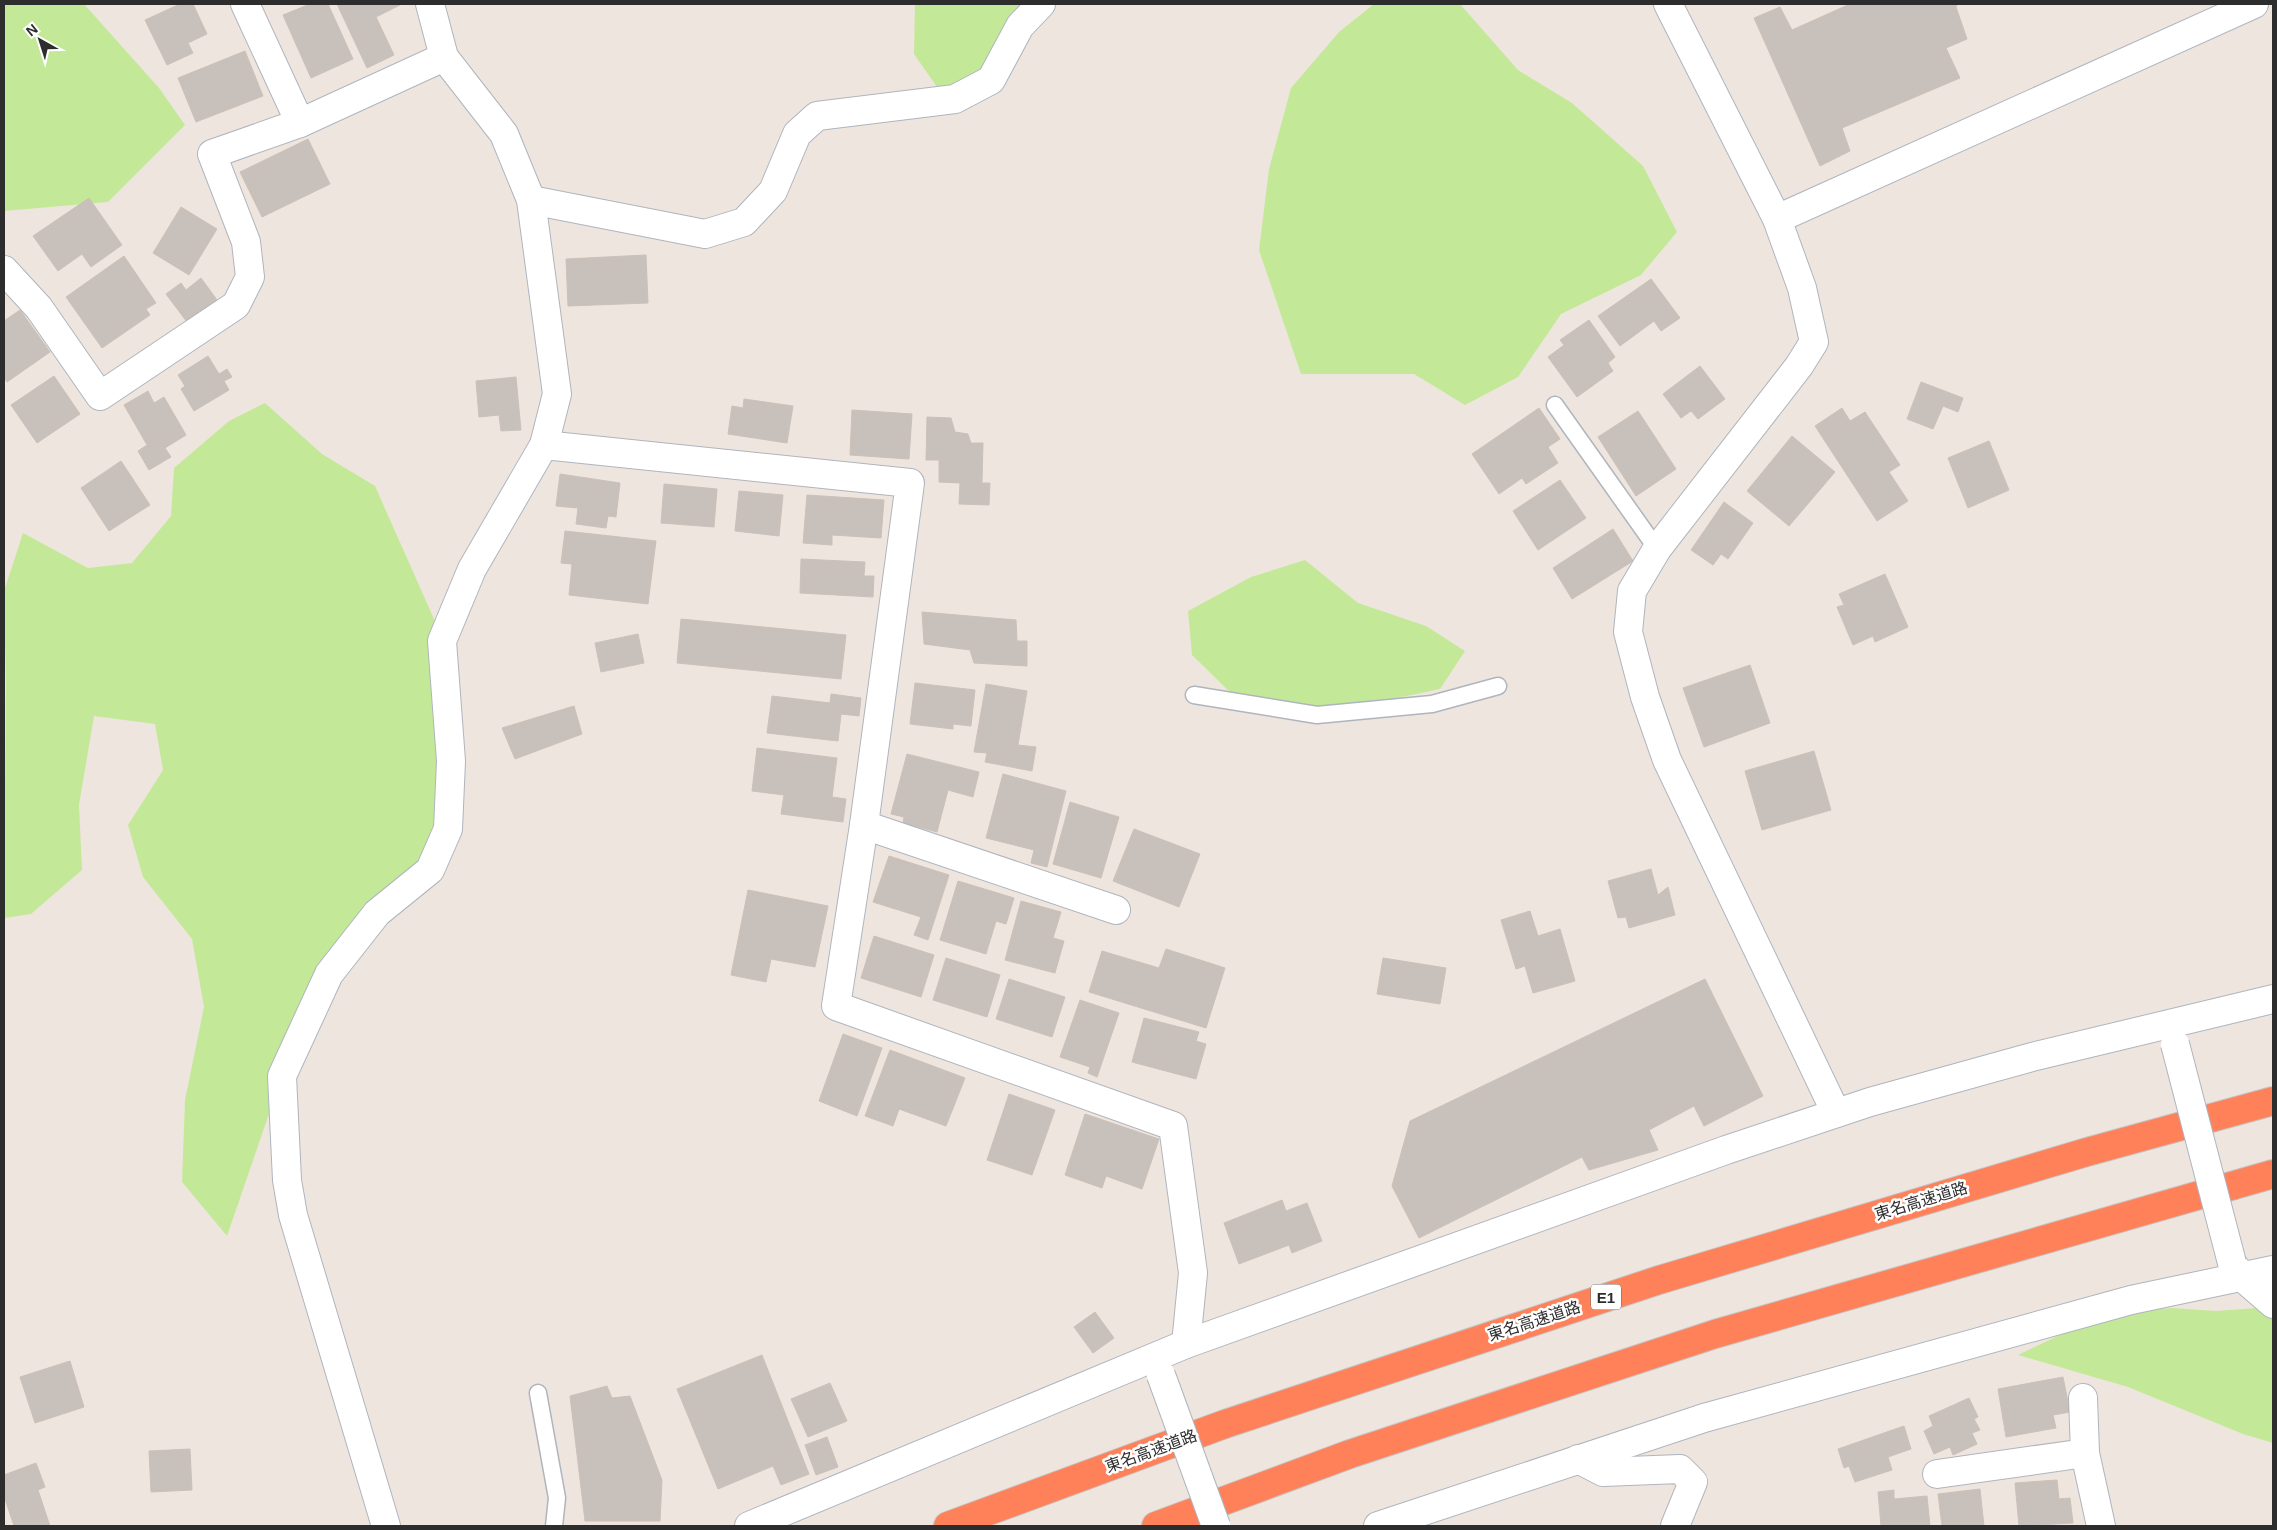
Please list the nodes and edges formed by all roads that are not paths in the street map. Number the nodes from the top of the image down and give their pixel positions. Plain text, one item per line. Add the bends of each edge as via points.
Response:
1 (245, 4) edge
2 (430, 4) edge
3 (1041, 4) edge
4 (1668, 4) edge
5 (2254, 4) edge
6 (444, 57) junction
7 (300, 123) junction
8 (531, 200) junction
9 (1777, 220) junction
10 (4, 270) edge
11 (1555, 405) dead end
12 (544, 445) junction
13 (1657, 549) junction
14 (1498, 686) dead end
15 (1194, 695) dead end
16 (864, 825) junction
17 (1116, 910) dead end
18 (2273, 999) edge
19 (2173, 1035) junction
20 (2273, 1101) edge
21 (1836, 1113) junction
22 (2273, 1174) edge
23 (2238, 1270) junction
24 (2273, 1270) edge
25 (2273, 1304) edge
26 (1186, 1344) junction
27 (1161, 1375) dead end
28 (538, 1393) dead end
29 (2083, 1398) dead end
30 (2084, 1453) junction
31 (1578, 1459) junction
32 (1937, 1474) dead end
33 (386, 1526) edge
34 (554, 1526) edge
35 (749, 1526) edge
36 (948, 1526) edge
37 (1156, 1526) edge
38 (1216, 1526) edge
39 (1378, 1526) edge
40 (1676, 1526) edge
41 (2101, 1526) edge

1 - 7 street
2 - 6 street
3 - 8 street via 1020,26 991,80 955,100 817,116 797,134 773,191 744,222 706,234
4 - 9 street
5 - 9 street
6 - 7 street
6 - 8 street via 504,134
7 - 10 street via 212,154 246,242 250,277 236,305 100,396 39,308
8 - 12 street via 557,394
9 - 13 street via 1802,288 1814,342 1799,366
11 - 13 lane
12 - 16 street via 910,483
12 - 33 street via 472,569 442,641 451,761 448,829 430,870 377,913 329,974 282,1076 286,1180 293,1215
13 - 21 street via 1632,591 1628,632 1645,697 1667,760
14 - 15 lane via 1432,704 1317,715
16 - 17 street
16 - 26 street via 836,1006 1173,1126 1193,1273
18 - 19 street
19 - 21 street via 2032,1057
19 - 23 street, bridge
20 - 36 highway, 東名高速道路 / E1 via 2087,1152 1659,1280 1225,1424
21 - 26 street
22 - 37 highway via 1715,1334 1350,1454
23 - 24 street
23 - 25 street
23 - 31 street via 1704,1418
26 - 35 street
27 - 38 street, bridge
28 - 34 lane via 557,1498
29 - 30 street
30 - 32 street
30 - 41 street
31 - 39 street
31 - 40 street via 1603,1472 1680,1469 1693,1482

